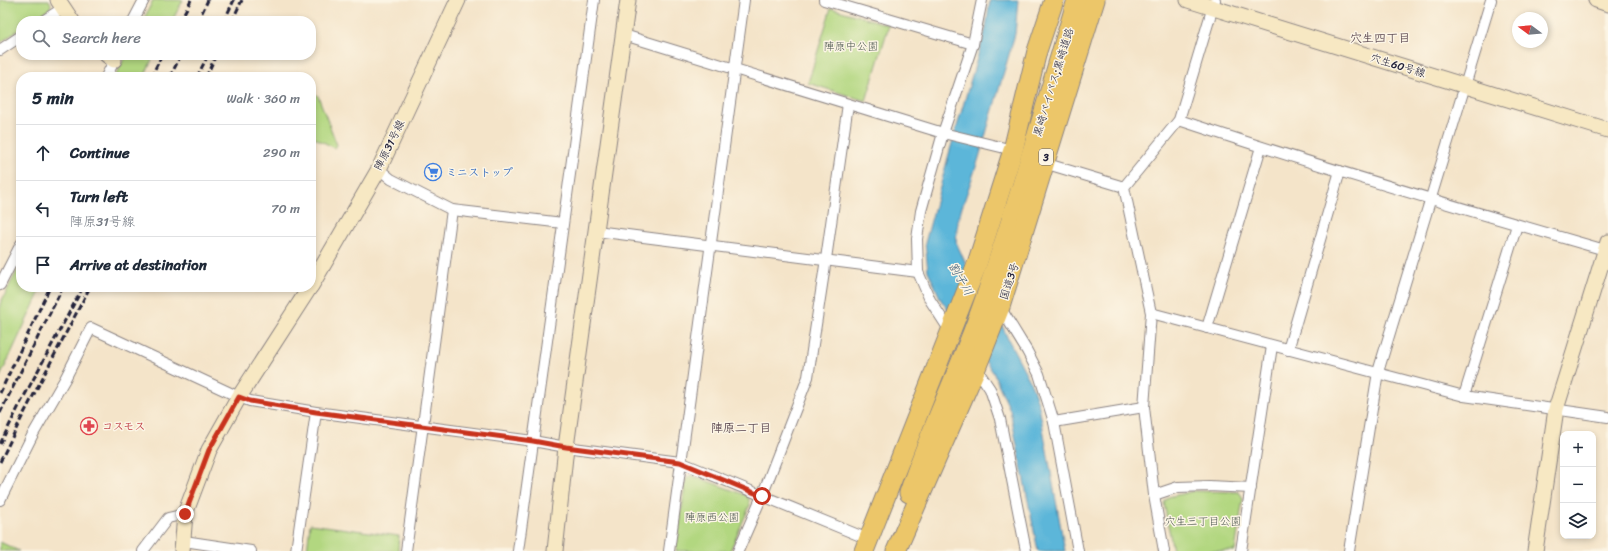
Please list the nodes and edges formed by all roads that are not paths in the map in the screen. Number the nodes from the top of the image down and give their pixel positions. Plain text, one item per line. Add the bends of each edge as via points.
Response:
1 (144, 0) edge
2 (458, 0) edge
3 (594, 0) edge
4 (628, 0) edge
5 (744, 0) edge
6 (824, 0) edge
7 (982, 0) edge
8 (1054, 0) edge
9 (1077, 0) edge
10 (1094, 0) edge
11 (1188, 0) edge
12 (1491, 0) edge
13 (1596, 0) edge
14 (60, 4) edge
15 (1214, 4) edge
16 (1608, 4) edge
17 (48, 16) edge
18 (68, 16) edge
19 (136, 16) edge
20 (624, 36) junction
21 (16, 39) edge
22 (973, 44) junction
23 (0, 50) edge
24 (112, 60) edge
25 (735, 70) junction
26 (108, 72) edge
27 (1466, 86) junction
28 (848, 104) junction
29 (1179, 120) junction
30 (1608, 130) edge
31 (946, 134) junction
32 (1261, 147) junction
33 (1013, 150) junction
34 (1044, 163) junction
35 (379, 169) junction
36 (1340, 171) junction
37 (1124, 187) junction
38 (1431, 199) junction
39 (452, 210) junction
40 (563, 223) junction
41 (1517, 225) junction
42 (596, 231) junction
43 (711, 245) junction
44 (1607, 246) edge
45 (16, 254) edge
46 (826, 259) junction
47 (918, 272) junction
48 (316, 277) edge
49 (0, 285) edge
50 (307, 292) edge
51 (999, 311) junction
52 (1151, 313) junction
53 (952, 326) junction
54 (1207, 328) junction
55 (1272, 346) junction
56 (1288, 350) junction
57 (973, 359) junction
58 (1378, 372) junction
59 (1464, 396) junction
60 (239, 397) junction
61 (1144, 407) junction
62 (1556, 409) junction
63 (316, 412) junction
64 (1608, 417) edge
65 (1054, 422) junction
66 (423, 426) junction
67 (533, 441) junction
68 (566, 447) junction
69 (680, 462) junction
70 (1251, 488) junction
71 (1154, 495) junction
72 (762, 496) junction
73 (0, 500) edge
74 (185, 514) junction
75 (866, 545) edge
76 (183, 546) edge
77 (898, 550) edge
78 (143, 551) edge
79 (250, 551) edge
80 (296, 551) edge
81 (406, 551) edge
82 (518, 551) edge
83 (554, 551) edge
84 (669, 551) edge
85 (738, 551) edge
86 (1026, 551) edge
87 (1078, 551) edge
88 (1164, 551) edge
89 (1241, 551) edge
90 (1350, 551) edge
91 (1535, 551) edge

1 - 19 street
2 - 35 street, 陣原31号線
3 - 40 street
4 - 20 street
5 - 25 street
6 - 22 street
7 - 22 street
8 - 33 highway via 1037,51
9 - 57 highway, 黒崎バイパス;黒崎道路 / 3 via 998,263
10 - 34 highway, 国道3号 / 3
11 - 15 street, 穴生60号線
12 - 27 street
13 - 16 street
14 - 17 street
14 - 18 street
15 - 27 street, 穴生60号線
15 - 29 street
20 - 25 street
20 - 42 street
21 - 23 street
22 - 31 street
24 - 26 street
25 - 28 street
25 - 43 street
27 - 30 street, 穴生60号線
27 - 38 street
28 - 31 street
28 - 46 street
29 - 32 street
29 - 37 street
31 - 33 street
31 - 47 street via 922,211 917,239
32 - 36 street
32 - 54 street
33 - 53 highway via 976,267
34 - 37 street
34 - 51 highway, 国道3号 / 3
35 - 39 street via 391,179
35 - 48 street, 陣原31号線
36 - 38 street
36 - 56 street
37 - 52 street
38 - 41 street
38 - 58 street
39 - 40 street
39 - 66 street
40 - 67 street
41 - 44 street
41 - 59 street
42 - 43 street
42 - 68 street
43 - 46 street
43 - 69 street
44 - 62 street
45 - 49 street
46 - 47 street
46 - 72 street via 808,377
47 - 53 street via 930,300
50 - 60 street, 陣原31号線
51 - 57 highway, 国道3号 / 3
51 - 65 street via 1024,345 1039,374
52 - 54 street
52 - 61 street
53 - 75 highway
54 - 55 street
55 - 56 street
55 - 70 street
56 - 58 street
57 - 77 highway, 国道3号 / 3
57 - 86 street via 990,389 1000,419
58 - 59 street
58 - 90 street
59 - 62 street
60 - 63 street
60 - 73 street via 90,328
60 - 74 street, 陣原31号線 via 209,450
61 - 65 street
61 - 71 street
62 - 64 street
62 - 91 street
63 - 66 street
63 - 80 street
65 - 87 street
66 - 67 street
66 - 81 street
67 - 68 street
67 - 82 street
68 - 69 street
68 - 83 street
69 - 72 street
69 - 84 street
70 - 71 street via 1178,487
70 - 89 street
71 - 88 street
72 - 75 street
72 - 85 street
74 - 76 street, 陣原31号線
74 - 78 street via 168,518
76 - 79 street

